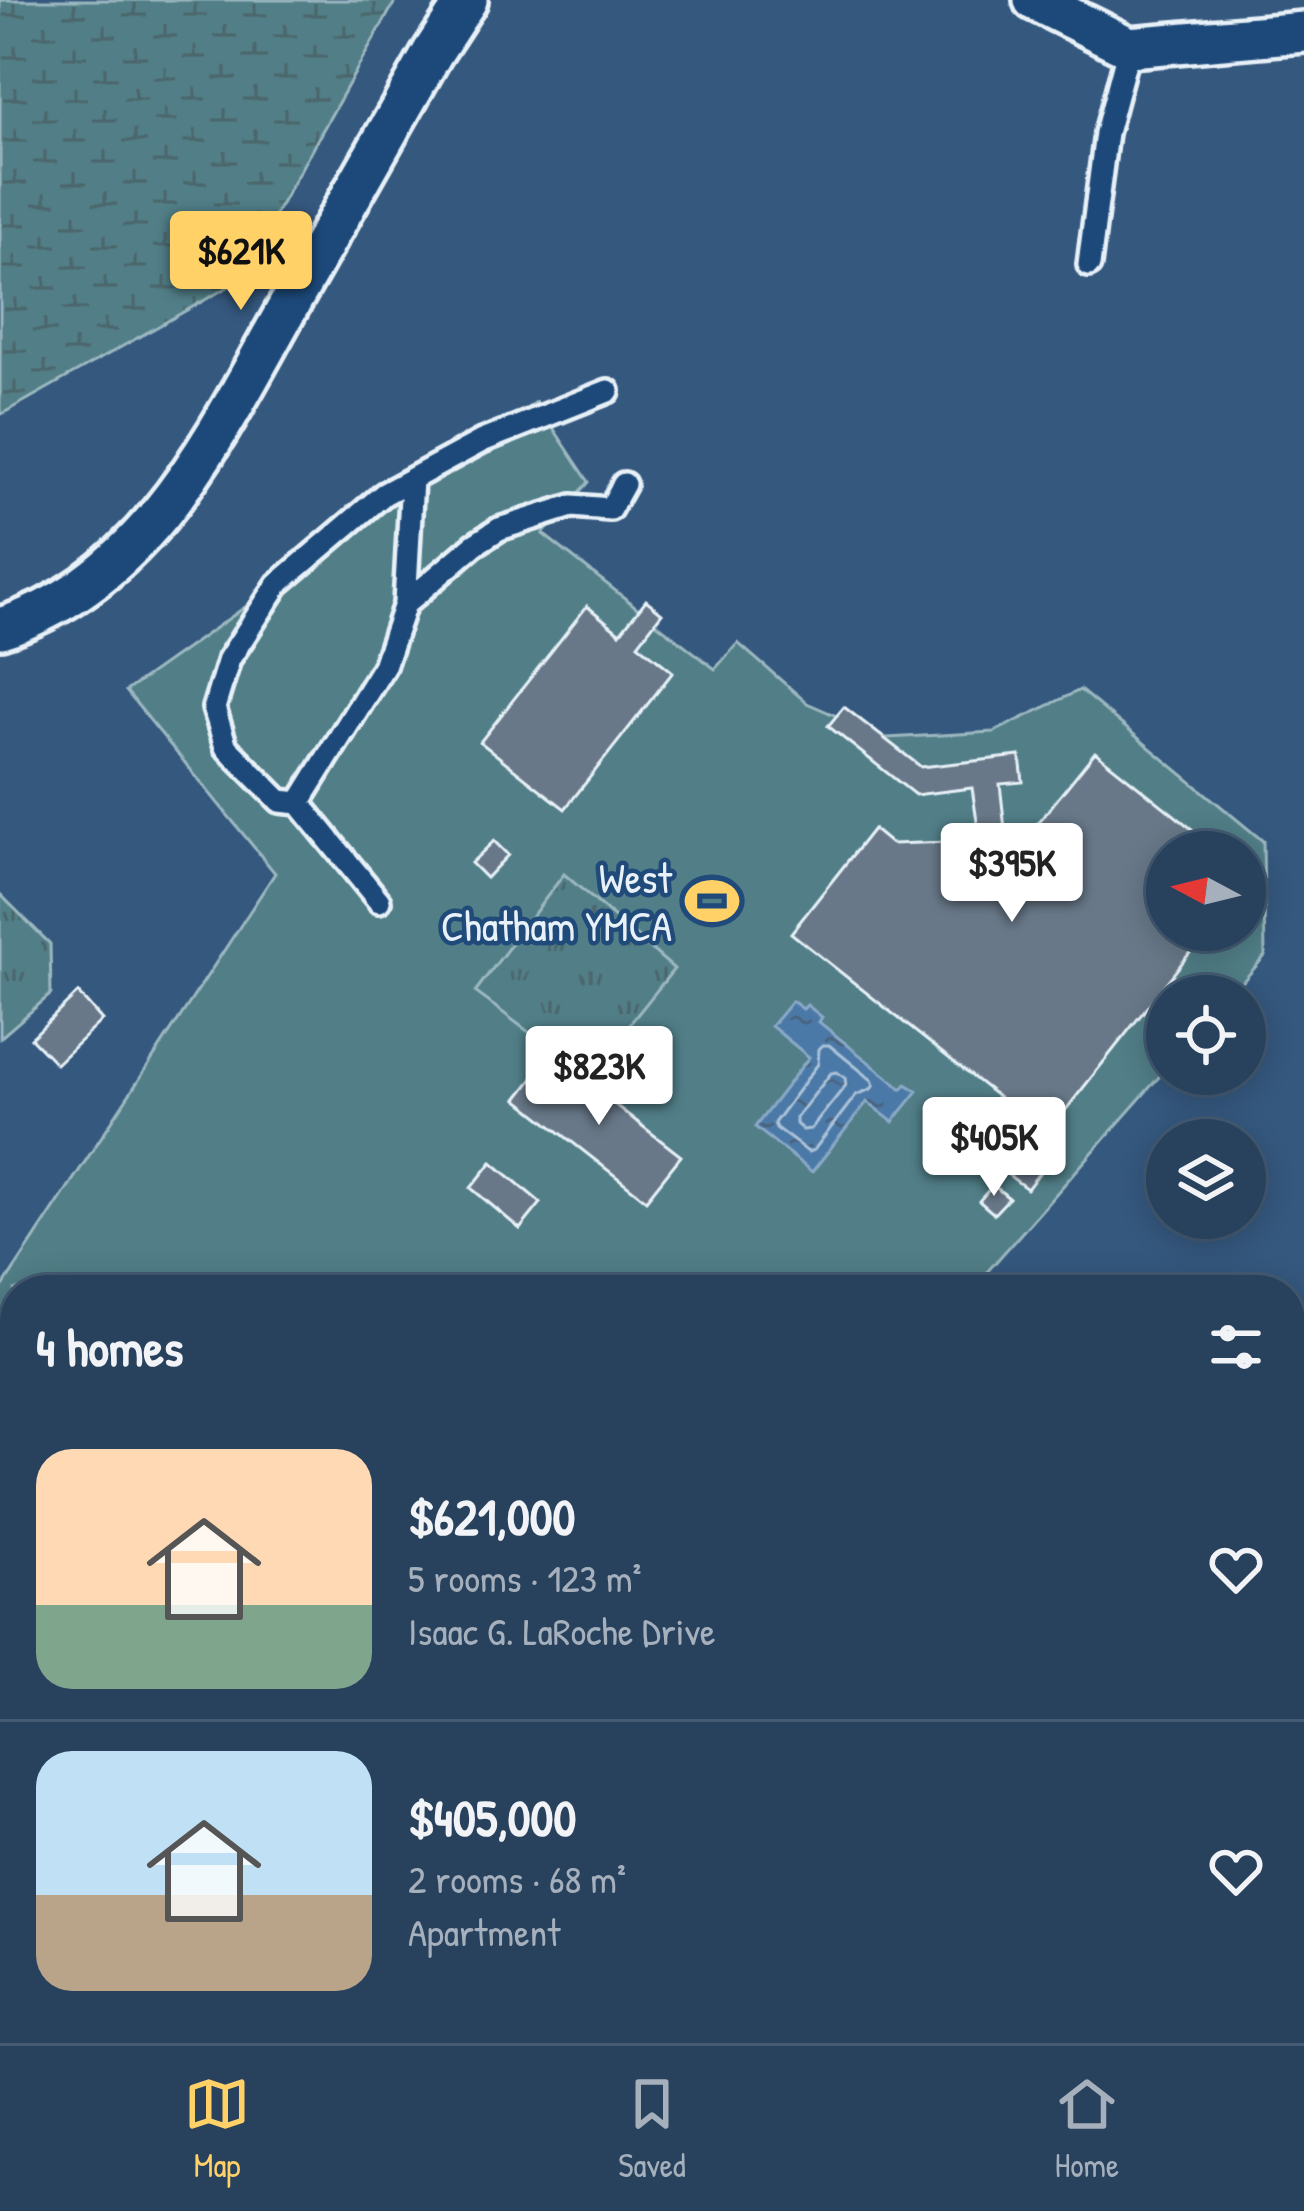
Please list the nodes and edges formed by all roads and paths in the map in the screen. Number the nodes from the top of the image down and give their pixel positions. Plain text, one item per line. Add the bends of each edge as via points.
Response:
1 (467, 0) edge
2 (1034, 0) edge
3 (1304, 32) edge
4 (1129, 47) junction
5 (1089, 265) dead end
6 (608, 391) dead end
7 (412, 479) junction
8 (624, 484) dead end
9 (405, 604) junction
10 (0, 628) edge
11 (299, 803) junction
12 (379, 901) dead end

1 - 10 street via 164,511 102,576
2 - 4 street
3 - 4 street
4 - 5 lane via 1106,133
6 - 7 lane via 482,440
7 - 9 lane
7 - 11 lane via 278,584 229,659 214,708 226,747 280,801
8 - 9 lane via 610,509 572,506 499,529
9 - 11 lane via 383,666
11 - 12 lane

